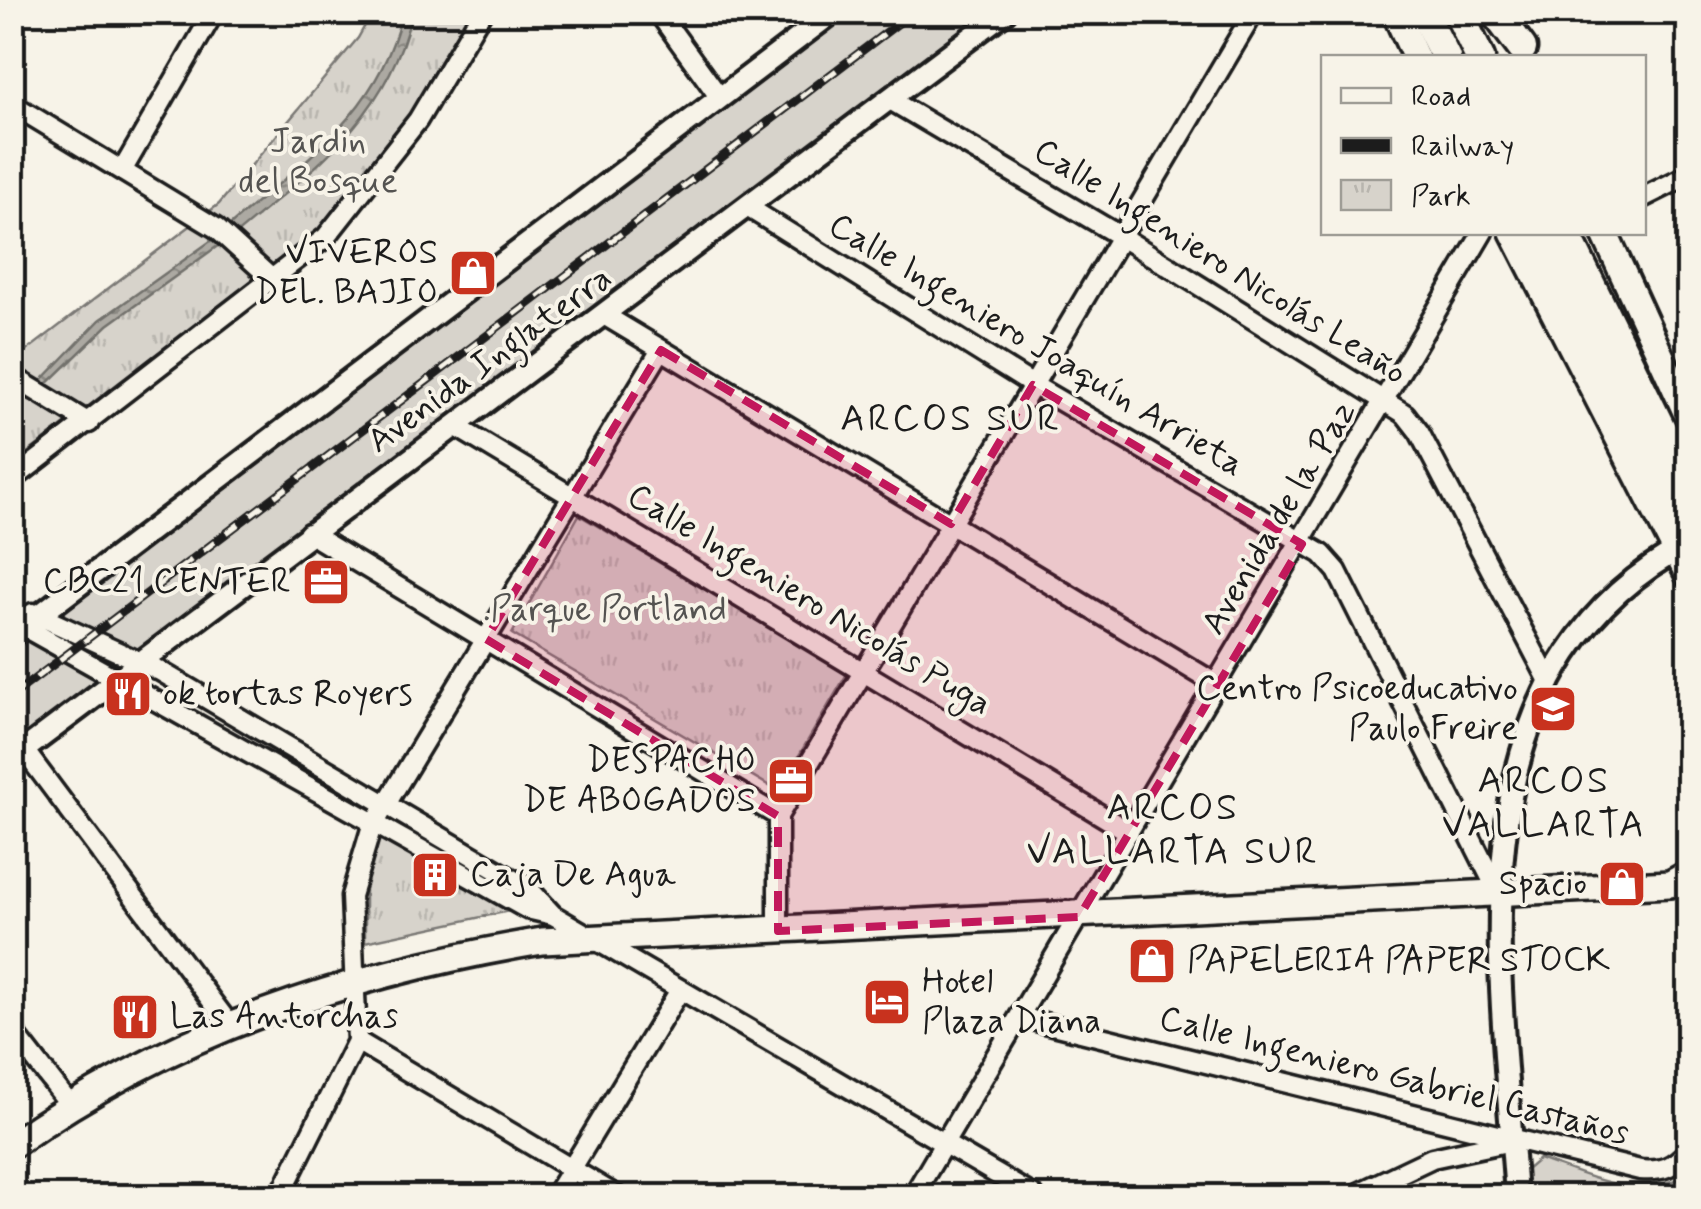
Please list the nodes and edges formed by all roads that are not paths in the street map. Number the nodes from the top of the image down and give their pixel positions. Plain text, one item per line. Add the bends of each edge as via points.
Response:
1 (214, 12) edge
2 (482, 12) edge
3 (658, 12) edge
4 (834, 12) edge
5 (1005, 12) edge
6 (1254, 12) edge
7 (1395, 12) edge
8 (1410, 12) edge
9 (1423, 12) edge
10 (1458, 12) edge
11 (1496, 12) edge
12 (1504, 12) edge
13 (1524, 52) edge
14 (1415, 55) edge
15 (1431, 55) edge
16 (1444, 55) edge
17 (1479, 55) edge
18 (720, 98) junction
19 (892, 101) junction
20 (12, 104) edge
21 (122, 171) junction
22 (1688, 175) edge
23 (1646, 195) edge
24 (749, 208) junction
25 (1481, 235) edge
26 (1515, 235) edge
27 (1537, 235) edge
28 (1566, 235) edge
29 (1605, 235) edge
30 (1120, 236) junction
31 (274, 281) junction
32 (604, 315) junction
33 (661, 350) junction
34 (12, 376) edge
35 (1033, 385) junction
36 (1388, 400) junction
37 (1688, 416) edge
38 (89, 422) junction
39 (455, 426) junction
40 (12, 480) edge
41 (572, 496) junction
42 (1681, 496) edge
43 (951, 524) junction
44 (309, 533) junction
45 (1302, 544) junction
46 (1683, 547) edge
47 (1688, 574) edge
48 (21, 620) edge
49 (486, 639) junction
50 (141, 662) junction
51 (864, 670) junction
52 (121, 678) junction
53 (1550, 683) junction
54 (1218, 685) junction
55 (18, 754) edge
56 (386, 802) junction
57 (778, 816) junction
58 (373, 824) junction
59 (1129, 832) junction
60 (1682, 883) edge
61 (1499, 894) junction
62 (553, 915) junction
63 (1079, 916) junction
64 (778, 931) junction
65 (592, 938) junction
66 (355, 979) junction
67 (680, 990) junction
68 (1020, 1016) junction
69 (229, 1024) junction
70 (12, 1030) edge
71 (357, 1041) junction
72 (71, 1106) junction
73 (1512, 1141) junction
74 (12, 1144) edge
75 (944, 1145) junction
76 (1688, 1151) edge
77 (571, 1169) junction
78 (280, 1196) edge
79 (554, 1196) edge
80 (616, 1196) edge
81 (914, 1196) edge
82 (1034, 1196) edge
83 (1352, 1196) edge
84 (1516, 1196) edge

1 - 21 street
2 - 31 street via 401,146 326,237
3 - 18 street
4 - 18 street, Avenida Inglaterra
5 - 19 street, Avenida Inglaterra
6 - 30 street
7 - 14 main road
8 - 15 main road
9 - 16 main road
10 - 17 main road
11 - 13 main road
12 - 13 main road
18 - 48 street, Avenida Inglaterra
19 - 24 street, Avenida Inglaterra
19 - 30 street, Calle Ingeniero Nicolás Leaño
20 - 21 street
21 - 31 street via 216,228
22 - 23 street
24 - 32 street, Avenida Inglaterra
24 - 35 street, Calle Ingeniero Joaquín Arrieta
25 - 36 street, Avenida de la Paz
26 - 46 main road
27 - 42 main road
28 - 42 main road
29 - 37 main road
30 - 35 street
30 - 36 street, Calle Ingeniero Nicolás Leaño
31 - 38 street
32 - 33 street
32 - 39 street, Avenida Inglaterra
33 - 41 street
33 - 43 street
34 - 38 street
35 - 43 street
35 - 45 street, Calle Ingeniero Joaquín Arrieta
36 - 45 street, Avenida de la Paz
36 - 53 street, Calle Ingeniero Nicolás Leaño via 1419,432
38 - 40 street
39 - 41 street, Calle Ingeniero Nicolás Puga
39 - 44 street, Avenida Inglaterra
41 - 49 street
41 - 51 street, Calle Ingeniero Nicolás Puga
43 - 51 street
43 - 54 street
44 - 49 street
44 - 50 street, Avenida Inglaterra
45 - 54 street, Avenida de la Paz
45 - 61 street, Calle Ingeniero Joaquín Arrieta via 1337,571
46 - 47 main road
46 - 53 street via 1610,603
48 - 50 street
48 - 52 street
49 - 56 street
49 - 57 street
50 - 52 street, Avenida Inglaterra
50 - 56 street
51 - 57 street
51 - 59 street, Calle Ingeniero Nicolás Puga
52 - 55 street, Avenida Inglaterra
52 - 58 street
53 - 61 street via 1510,785
54 - 59 street, Avenida de la Paz
55 - 69 street
56 - 58 street
56 - 62 street via 529,888
57 - 64 street
58 - 62 street via 528,909
58 - 66 street via 351,896
59 - 63 street, Avenida de la Paz
60 - 61 main road
61 - 63 main road
61 - 73 street
62 - 65 street
63 - 64 main road
63 - 68 street, Avenida de la Paz
64 - 65 main road
65 - 66 main road via 466,954
65 - 67 street
66 - 69 main road
66 - 71 street
67 - 75 street
67 - 77 street
68 - 73 street, Calle Ingeniero Gabriel Castaños
68 - 75 street, Avenida de la Paz
69 - 72 main road
70 - 72 street
71 - 77 street
71 - 78 street
72 - 74 main road
73 - 76 street, Calle Ingeniero Gabriel Castaños via 1659,1172
73 - 83 street via 1432,1158
73 - 84 street
75 - 81 street, Avenida de la Paz
75 - 82 street
77 - 79 street
77 - 80 street

